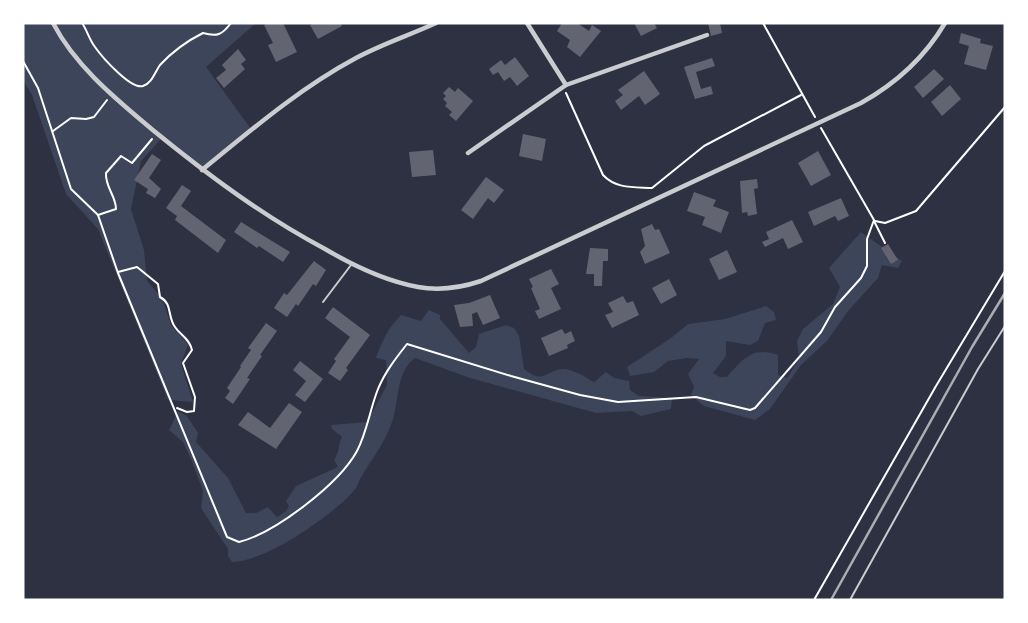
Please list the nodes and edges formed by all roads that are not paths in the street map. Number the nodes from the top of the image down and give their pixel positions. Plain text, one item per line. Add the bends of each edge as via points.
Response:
1 (53, 23) edge
2 (436, 23) edge
3 (527, 23) edge
4 (945, 23) edge
5 (707, 35) dead end
6 (566, 85) junction
7 (468, 153) dead end
8 (202, 170) junction
9 (352, 264) junction
10 (323, 302) dead end
11 (1005, 326) edge
12 (850, 600) edge

1 - 8 street via 81,65
2 - 8 street via 331,72
3 - 6 street
4 - 9 street via 927,49 861,103 467,286 416,287
5 - 6 street
6 - 7 street
8 - 9 street via 286,228
9 - 10 lane
11 - 12 lane

